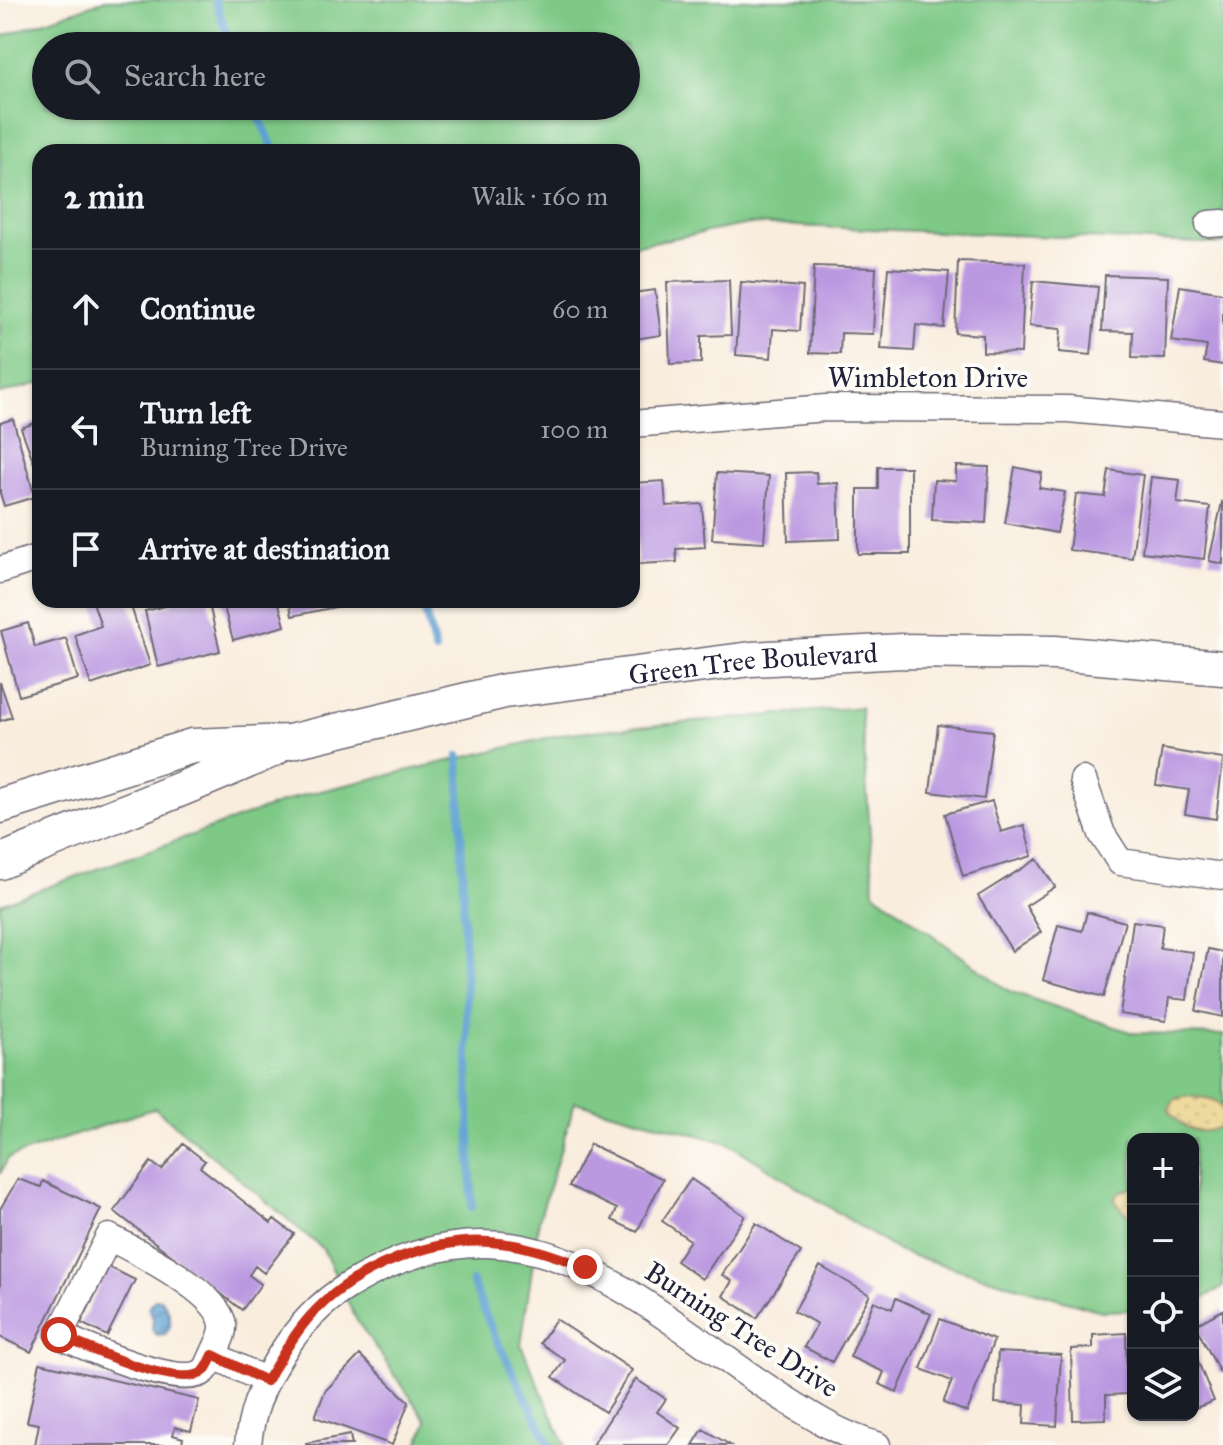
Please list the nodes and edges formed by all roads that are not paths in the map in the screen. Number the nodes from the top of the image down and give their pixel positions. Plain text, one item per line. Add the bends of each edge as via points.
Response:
1 (640, 423) edge
2 (1223, 423) edge
3 (32, 560) edge
4 (0, 570) edge
5 (1223, 668) edge
6 (289, 742) junction
7 (1083, 780) dead end
8 (0, 806) edge
9 (0, 862) edge
10 (1223, 876) edge
11 (213, 1355) junction
12 (266, 1381) junction
13 (867, 1444) edge
14 (248, 1445) edge

1 - 2 street, Wimbleton Drive via 826,408 1068,409
3 - 4 street
5 - 6 main road, Green Tree Boulevard via 1040,653 903,651 751,659 505,691
6 - 8 main road, Green Tree Boulevard via 192,746
6 - 9 main road, Green Tree Boulevard via 186,790
7 - 10 street via 1102,834 1120,862
11 - 11 street via 203,1372 192,1376 123,1365 59,1335 109,1237 162,1265 216,1310 223,1322
11 - 12 street
12 - 13 street, Burning Tree Drive via 298,1330 339,1291 385,1263 442,1246 489,1242 539,1250 585,1267 798,1407
12 - 14 street, Burning Tree Drive

